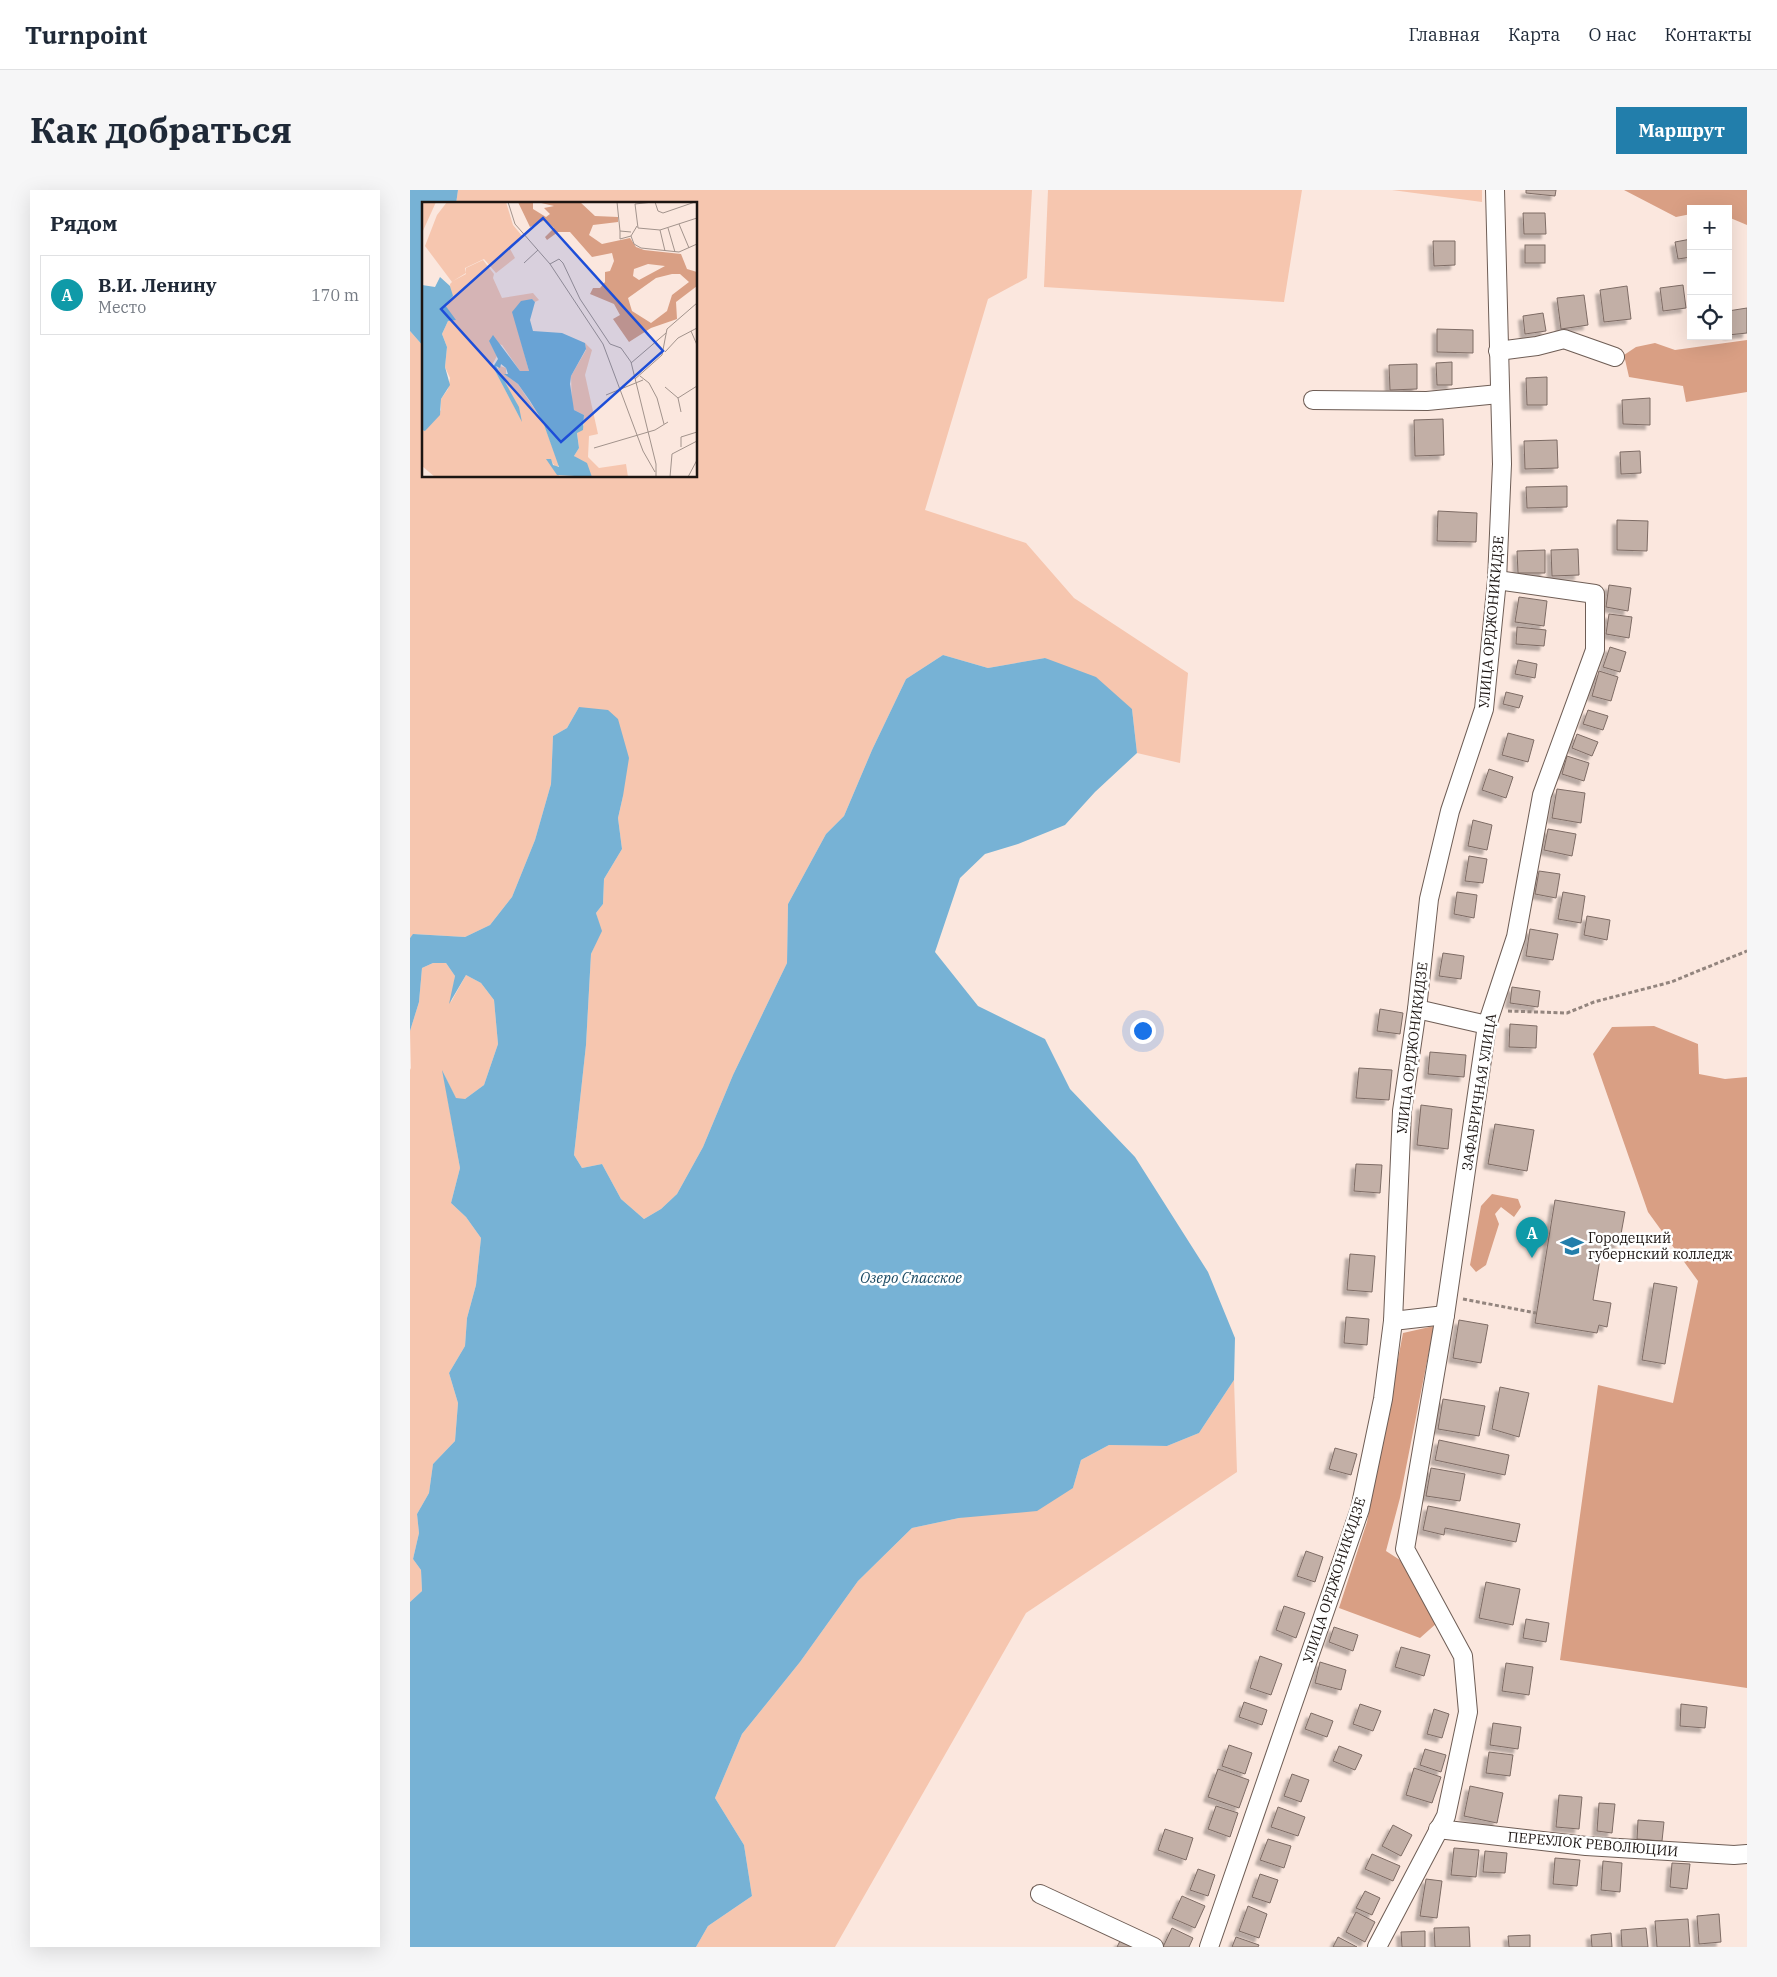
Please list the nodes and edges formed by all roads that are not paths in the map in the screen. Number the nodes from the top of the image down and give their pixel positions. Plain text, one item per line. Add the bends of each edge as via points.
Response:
1 (1494, 190) edge
2 (1498, 351) junction
3 (1616, 357) dead end
4 (1499, 394) junction
5 (1313, 400) dead end
6 (1497, 580) junction
7 (1417, 1010) junction
8 (1489, 1018) junction
9 (1445, 1315) junction
10 (1392, 1321) junction
11 (1438, 1830) junction
12 (1747, 1854) edge
13 (1040, 1894) dead end
14 (1154, 1947) edge
15 (1209, 1947) edge
16 (1377, 1947) edge

1 - 2 street, УЛИЦА ОРДЖОНИКИДЗЕ
2 - 3 street via 1564,339
2 - 4 street, УЛИЦА ОРДЖОНИКИДЗЕ
4 - 5 street via 1427,401
4 - 6 street, УЛИЦА ОРДЖОНИКИДЗЕ via 1502,464
6 - 7 street, УЛИЦА ОРДЖОНИКИДЗЕ via 1484,709 1450,811 1429,899
6 - 8 street, ЗАФАБРИЧНАЯ УЛИЦА via 1595,594 1595,650 1542,795 1516,937
7 - 8 street
7 - 10 street, УЛИЦА ОРДЖОНИКИДЗЕ via 1402,1111
8 - 9 street, ЗАФАБРИЧНАЯ УЛИЦА
9 - 10 street
9 - 11 street, ЗАФАБРИЧНАЯ УЛИЦА via 1405,1549 1463,1656 1468,1712 1446,1816
10 - 15 street, УЛИЦА ОРДЖОНИКИДЗЕ via 1383,1399 1360,1509
11 - 12 street, ПЕРЕУЛОК РЕВОЛЮЦИИ via 1586,1846
11 - 16 street
13 - 14 street

